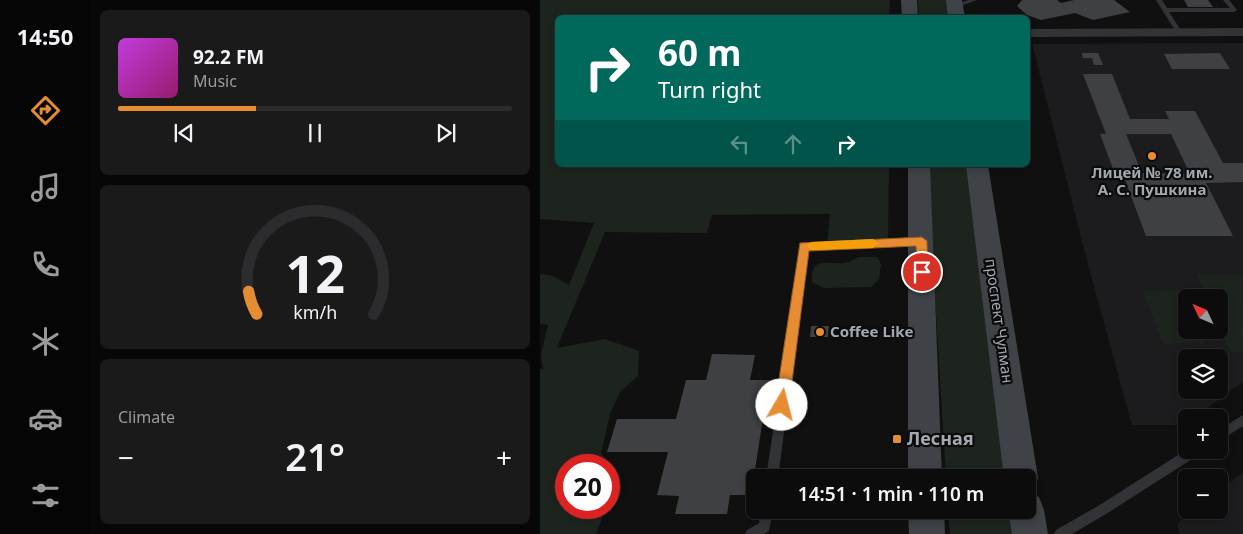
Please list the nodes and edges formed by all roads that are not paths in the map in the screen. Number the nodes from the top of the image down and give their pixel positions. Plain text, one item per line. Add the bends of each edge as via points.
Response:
1 (909, 0) edge
2 (974, 0) edge
3 (1159, 0) edge
4 (1226, 0) edge
5 (956, 8) edge
6 (1166, 10) junction
7 (910, 15) edge
8 (1179, 32) junction
9 (1243, 32) edge
10 (1030, 34) edge
11 (918, 167) edge
12 (977, 167) edge
13 (922, 241) junction
14 (1243, 420) edge
15 (1228, 430) edge
16 (1182, 459) edge
17 (773, 469) edge
18 (925, 469) edge
19 (1021, 469) edge
20 (766, 519) edge
21 (926, 519) edge
22 (1028, 519) edge
23 (751, 534) edge
24 (927, 534) edge
25 (1030, 534) edge
26 (1060, 534) edge

1 - 7 main road
2 - 5 lane
3 - 6 lane
4 - 6 lane via 1234,10
6 - 8 lane
8 - 9 street
8 - 10 street
11 - 13 main road
12 - 19 main road, проспект Чулман
13 - 17 lane via 804,246
13 - 18 main road
14 - 15 lane
16 - 26 lane
20 - 23 lane via 765,526
21 - 24 main road
22 - 25 main road

